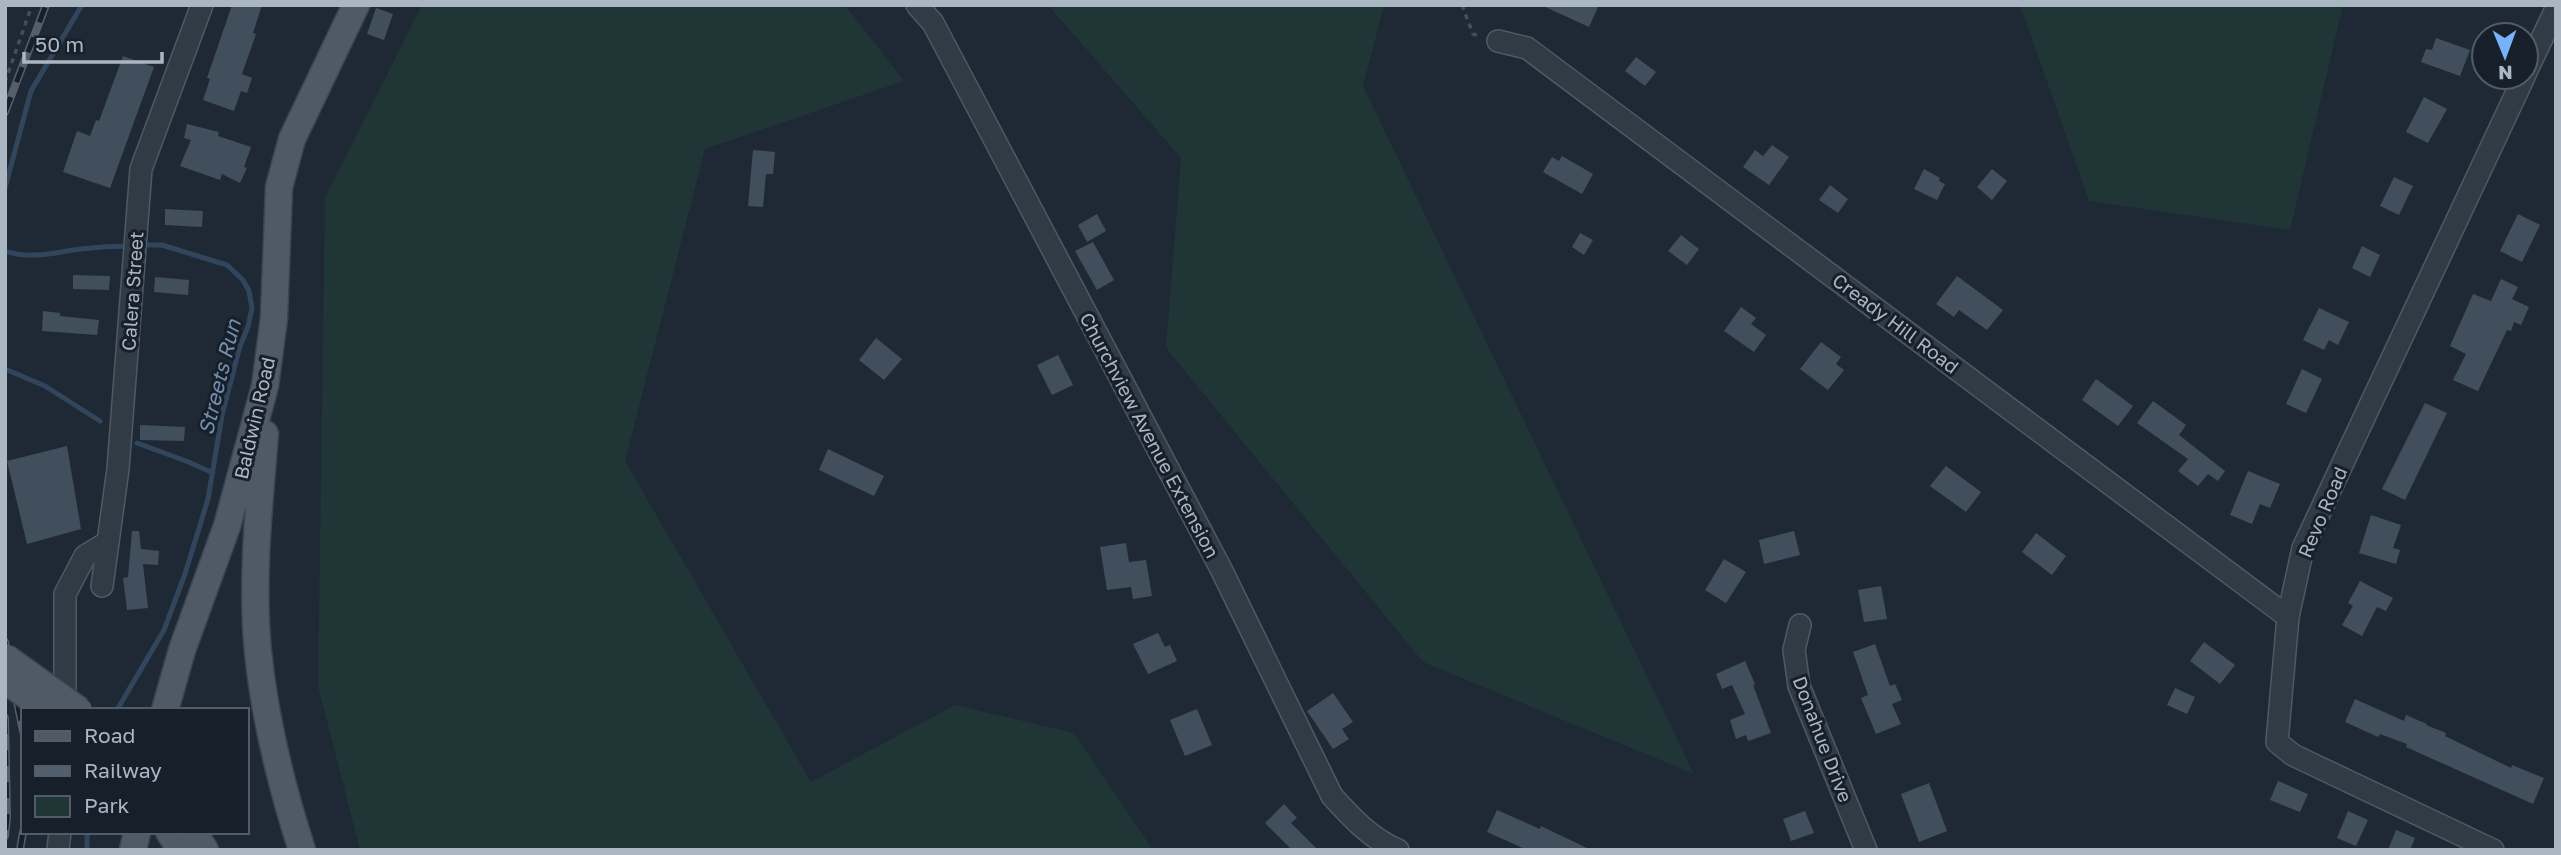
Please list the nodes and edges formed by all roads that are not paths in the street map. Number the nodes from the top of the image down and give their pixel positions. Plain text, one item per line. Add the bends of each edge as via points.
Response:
1 (202, 5) edge
2 (356, 5) edge
3 (917, 5) edge
4 (2556, 9) edge
5 (1498, 41) road end
6 (2540, 43) edge
7 (2517, 91) edge
8 (274, 317) junction
9 (108, 542) junction
10 (102, 586) dead end
11 (2288, 617) junction
12 (1800, 625) dead end
13 (5, 657) edge
14 (5, 680) edge
15 (44, 708) edge
16 (65, 708) edge
17 (76, 708) edge
18 (166, 708) edge
19 (170, 834) edge
20 (194, 834) edge
21 (181, 850) edge
22 (205, 850) edge
23 (302, 850) edge
24 (1398, 850) edge
25 (1866, 850) edge
26 (2493, 850) edge

1 - 9 street, Calera Street via 141,169 118,469
2 - 8 main road, Baldwin Road via 292,139 279,187
3 - 24 street, Churchview Avenue Extension via 933,23 1221,569 1332,796 1356,822
4 - 6 street, Revo Road
5 - 11 street, Cready Hill Road via 1527,48 1549,64
7 - 11 street, Revo Road via 2303,548
8 - 18 main road, Baldwin Road via 265,386 227,526
8 - 23 main road via 260,493 258,649 280,782
9 - 10 street, Calera Street
9 - 16 street via 85,556 65,594
11 - 26 street, Revo Road via 2277,742 2293,755
12 - 25 street, Donahue Drive via 1794,650 1799,686
13 - 17 main road, bridge
14 - 15 main road, bridge
19 - 21 main road
20 - 22 main road

